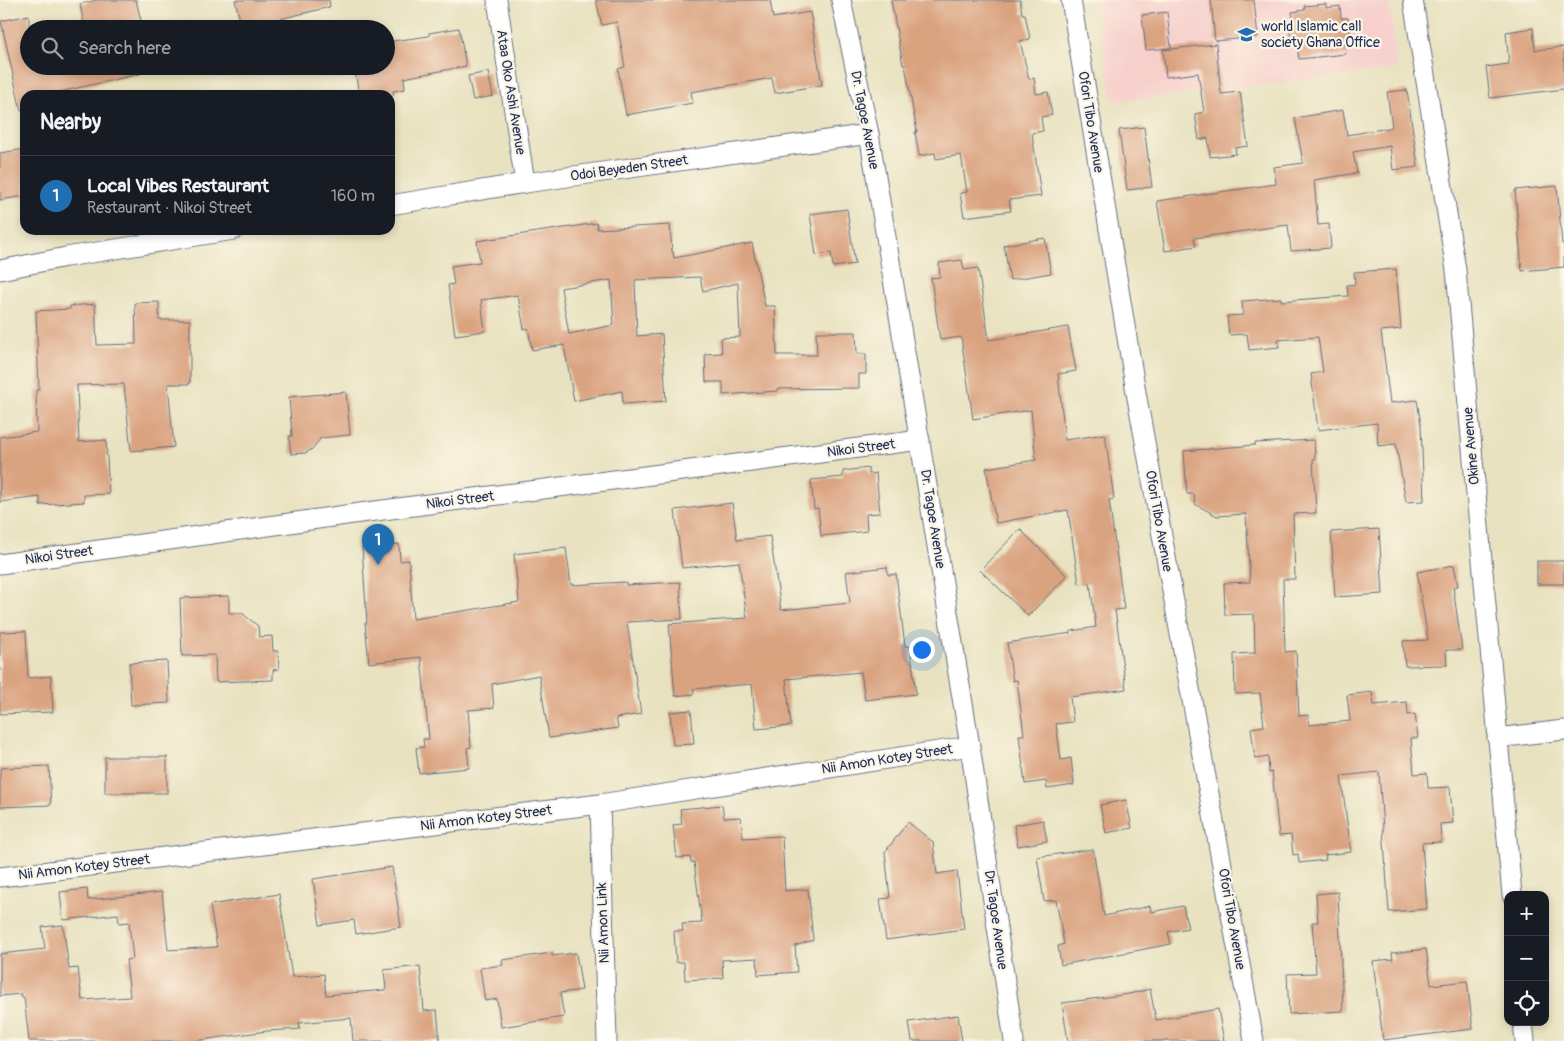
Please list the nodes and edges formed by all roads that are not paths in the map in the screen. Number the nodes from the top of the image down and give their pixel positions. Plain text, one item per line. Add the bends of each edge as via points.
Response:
1 (497, 0) edge
2 (841, 0) edge
3 (1071, 0) edge
4 (1413, 0) edge
5 (869, 134) junction
6 (525, 183) junction
7 (395, 204) edge
8 (203, 235) edge
9 (0, 270) edge
10 (920, 440) junction
11 (0, 564) edge
12 (1564, 730) edge
13 (1497, 738) junction
14 (970, 746) junction
15 (600, 804) junction
16 (0, 877) edge
17 (1512, 891) edge
18 (1523, 1026) edge
19 (607, 1041) edge
20 (1014, 1041) edge
21 (1254, 1041) edge
22 (1525, 1041) edge

1 - 6 street, Ataa Oko Ashi Avenue
2 - 5 street, Dr. Tagoe Avenue
3 - 21 street, Ofori Tibo Avenue via 1137,398
4 - 13 street, Okine Avenue via 1456,270
5 - 6 street, Odoi Beyeden Street
5 - 10 street, Dr. Tagoe Avenue
6 - 7 street, Odoi Beyeden Street
8 - 9 street
10 - 11 street, Nikoi Street
10 - 14 street, Dr. Tagoe Avenue
12 - 13 street
13 - 17 street, Okine Avenue
14 - 15 street, Nii Amon Kotey Street
14 - 20 street, Dr. Tagoe Avenue
15 - 16 street, Nii Amon Kotey Street
15 - 19 street, Nii Amon Link
18 - 22 street

